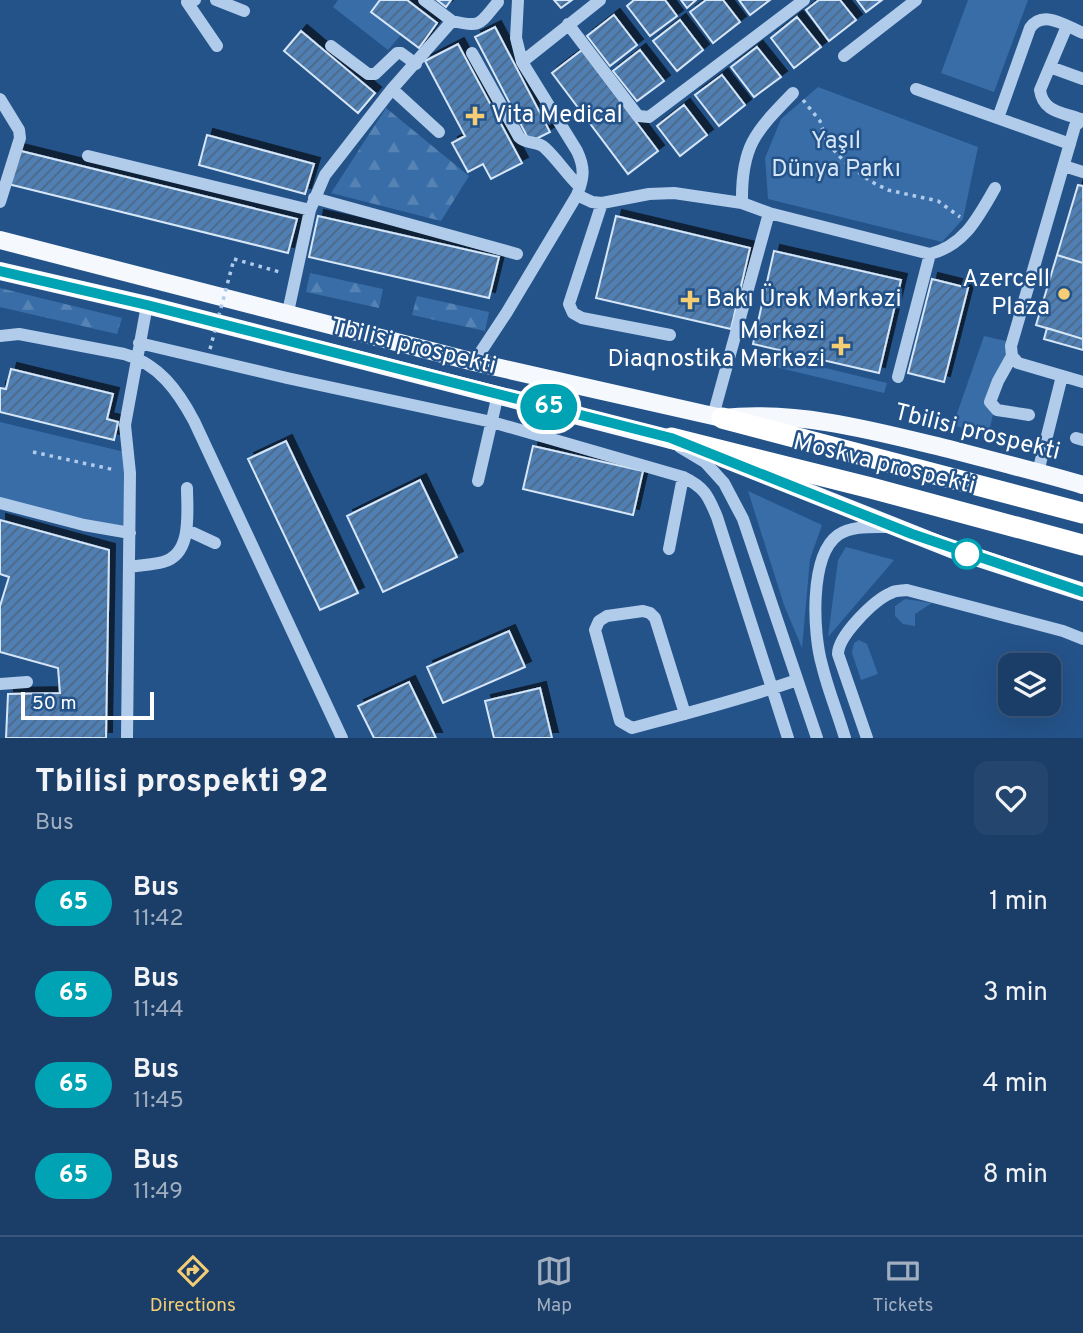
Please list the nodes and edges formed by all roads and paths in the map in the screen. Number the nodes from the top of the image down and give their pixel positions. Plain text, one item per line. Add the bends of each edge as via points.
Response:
1 (216, 0) edge
2 (424, 0) edge
3 (517, 0) edge
4 (600, 0) edge
5 (804, 0) edge
6 (916, 0) edge
7 (189, 1) edge
8 (498, 2) dead end
9 (244, 11) dead end
10 (452, 21) junction
11 (568, 24) junction
12 (1066, 26) junction
13 (1083, 33) edge
14 (217, 46) dead end
15 (331, 46) dead end
16 (472, 53) dead end
17 (844, 56) dead end
18 (522, 62) junction
19 (416, 64) junction
20 (1050, 66) junction
21 (1083, 79) edge
22 (392, 89) junction
23 (916, 89) dead end
24 (793, 93) joint
25 (0, 99) edge
26 (998, 118) junction
27 (1082, 119) edge
28 (439, 132) dead end
29 (1070, 144) junction
30 (88, 156) dead end
31 (1064, 166) junction
32 (1083, 172) edge
33 (995, 188) dead end
34 (578, 191) junction
35 (0, 202) edge
36 (742, 203) junction
37 (312, 204) junction
38 (602, 204) junction
39 (769, 214) junction
40 (972, 227) junction
41 (0, 240) edge
42 (517, 254) dead end
43 (930, 254) junction
44 (267, 268) dead end
45 (0, 271) edge
46 (147, 305) junction
47 (288, 312) junction
48 (670, 335) dead end
49 (0, 336) edge
50 (139, 343) junction
51 (210, 349) dead end
52 (1012, 356) junction
53 (136, 357) junction
54 (474, 362) junction
55 (1062, 376) junction
56 (898, 377) dead end
57 (1083, 382) edge
58 (498, 394) junction
59 (1029, 415) dead end
60 (718, 417) junction
61 (492, 422) junction
62 (648, 432) junction
63 (671, 438) junction
64 (33, 452) dead end
65 (1038, 472) junction
66 (130, 473) junction
67 (683, 477) junction
68 (478, 481) dead end
69 (1083, 485) edge
70 (187, 488) dead end
71 (0, 503) edge
72 (1083, 513) edge
73 (892, 527) junction
74 (187, 530) junction
75 (130, 533) junction
76 (215, 543) dead end
77 (1083, 545) edge
78 (669, 549) dead end
79 (129, 567) junction
80 (1083, 592) edge
81 (1083, 639) edge
82 (797, 680) junction
83 (27, 682) dead end
84 (0, 684) edge
85 (772, 689) junction
86 (685, 714) junction
87 (843, 737) edge
88 (127, 738) edge
89 (342, 738) edge
90 (788, 738) edge
91 (817, 738) edge
92 (867, 738) edge

1 - 9 street
2 - 10 street
3 - 18 street via 516,38
4 - 11 street
5 - 11 street via 643,118
6 - 17 street
7 - 14 street
8 - 10 street via 473,26
10 - 19 street
11 - 18 street
12 - 13 street
12 - 20 street
12 - 26 street via 1044,18 1035,20
15 - 19 street via 368,74 375,74 397,53
16 - 34 street via 522,140 541,144
18 - 34 street via 581,158 584,178
19 - 22 street
20 - 21 street
20 - 27 street via 1040,90 1042,100 1047,107
22 - 28 street
22 - 37 street via 325,175
23 - 26 street
24 - 36 street via 752,141 745,157
24 - 40 path via 812,109 827,143 870,181 888,190 938,201
25 - 35 street via 20,138
26 - 29 street
27 - 29 street via 1074,125
29 - 31 street
30 - 37 street
31 - 32 street
31 - 52 street via 1011,345
33 - 40 street
34 - 38 street
34 - 54 street
36 - 38 street via 674,193
36 - 39 street
37 - 42 street
37 - 47 street
38 - 48 street via 569,304 573,313
39 - 43 street
39 - 60 street
40 - 43 street via 953,246
41 - 47 main road, Tbilisi prospekti
43 - 56 street
44 - 51 path, bridge via 234,259
45 - 46 main road, Tbilisi prospekti
46 - 50 street
46 - 58 main road, Tbilisi prospekti
47 - 54 main road, Tbilisi prospekti
49 - 53 street via 19,334
50 - 53 street
50 - 61 street
52 - 55 street via 1018,363
52 - 59 street via 990,402 997,410
53 - 66 street via 125,425
53 - 89 street via 164,376 182,398
54 - 60 main road, Tbilisi prospekti
55 - 57 street
55 - 65 street
58 - 61 street
58 - 62 main road, Tbilisi prospekti
60 - 65 main road, Tbilisi prospekti via 802,418
60 - 72 highway, Moskva prospekti
61 - 67 street
61 - 68 street
62 - 63 main road, Tbilisi prospekti
62 - 82 street via 692,453 724,483 743,519
63 - 73 main road, Tbilisi prospekti
63 - 77 highway, Moskva prospekti
64 - 66 path
65 - 69 main road, Tbilisi prospekti
66 - 75 street
67 - 78 street
67 - 85 street via 699,485 709,498
70 - 74 street
71 - 75 street
73 - 80 main road, Tbilisi prospekti
73 - 87 street via 848,530 831,542 821,563 817,636
74 - 76 street
74 - 79 street via 172,558
75 - 79 street
79 - 88 street
81 - 92 street via 907,590 893,591 846,633 838,648
82 - 85 street
82 - 91 street
83 - 84 street
85 - 86 street
85 - 90 street
86 - 86 street via 632,728 620,721 595,630 599,621 607,616 650,613

